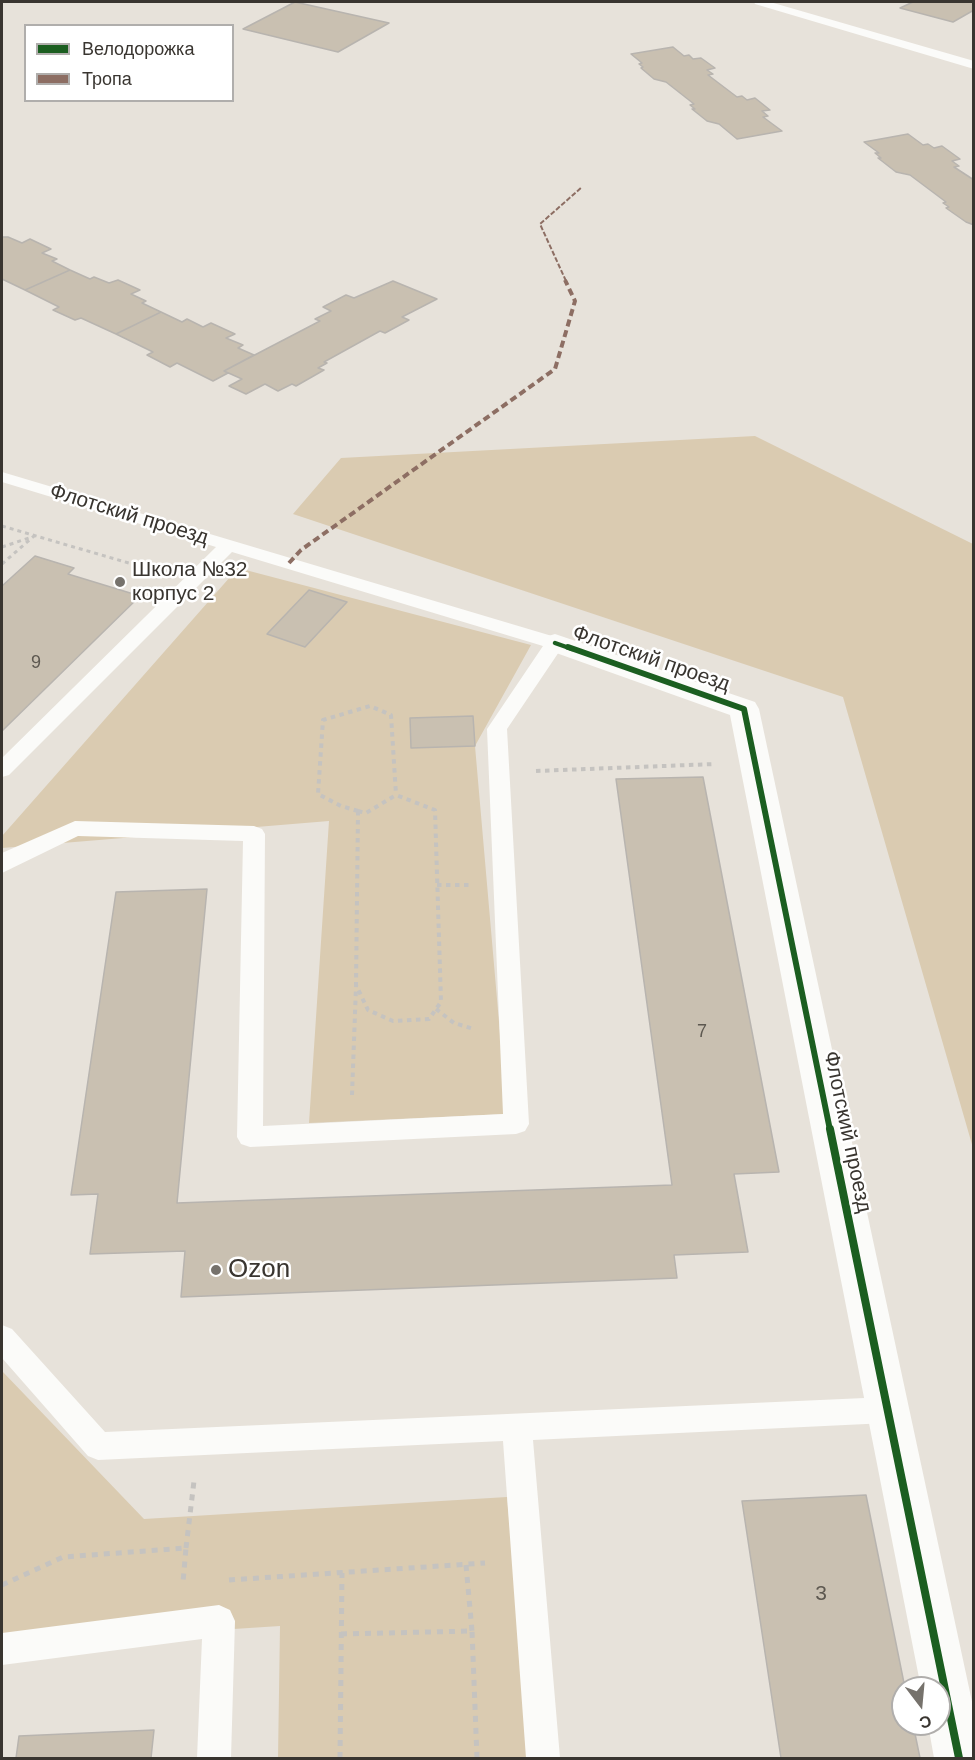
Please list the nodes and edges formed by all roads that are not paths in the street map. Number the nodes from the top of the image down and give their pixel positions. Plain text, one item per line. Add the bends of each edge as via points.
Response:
1 (759, 2) edge
2 (974, 65) edge
3 (2, 477) edge
4 (229, 545) junction
5 (555, 643) junction
6 (2, 770) edge
7 (2, 866) edge
8 (2, 1338) edge
9 (887, 1410) junction
10 (517, 1427) junction
11 (2, 1649) edge
12 (214, 1758) edge
13 (543, 1758) edge
14 (959, 1758) edge

1 - 2 lane
3 - 4 lane, Флотский проезд
4 - 5 lane, Флотский проезд
4 - 6 lane
5 - 7 lane via 497,729 516,1124 250,1137 254,834 75,828 3,861
5 - 9 street, Флотский проезд via 744,709
8 - 10 lane via 98,1446
9 - 10 lane
9 - 14 street, Флотский проезд
10 - 13 lane
11 - 12 lane via 219,1621

